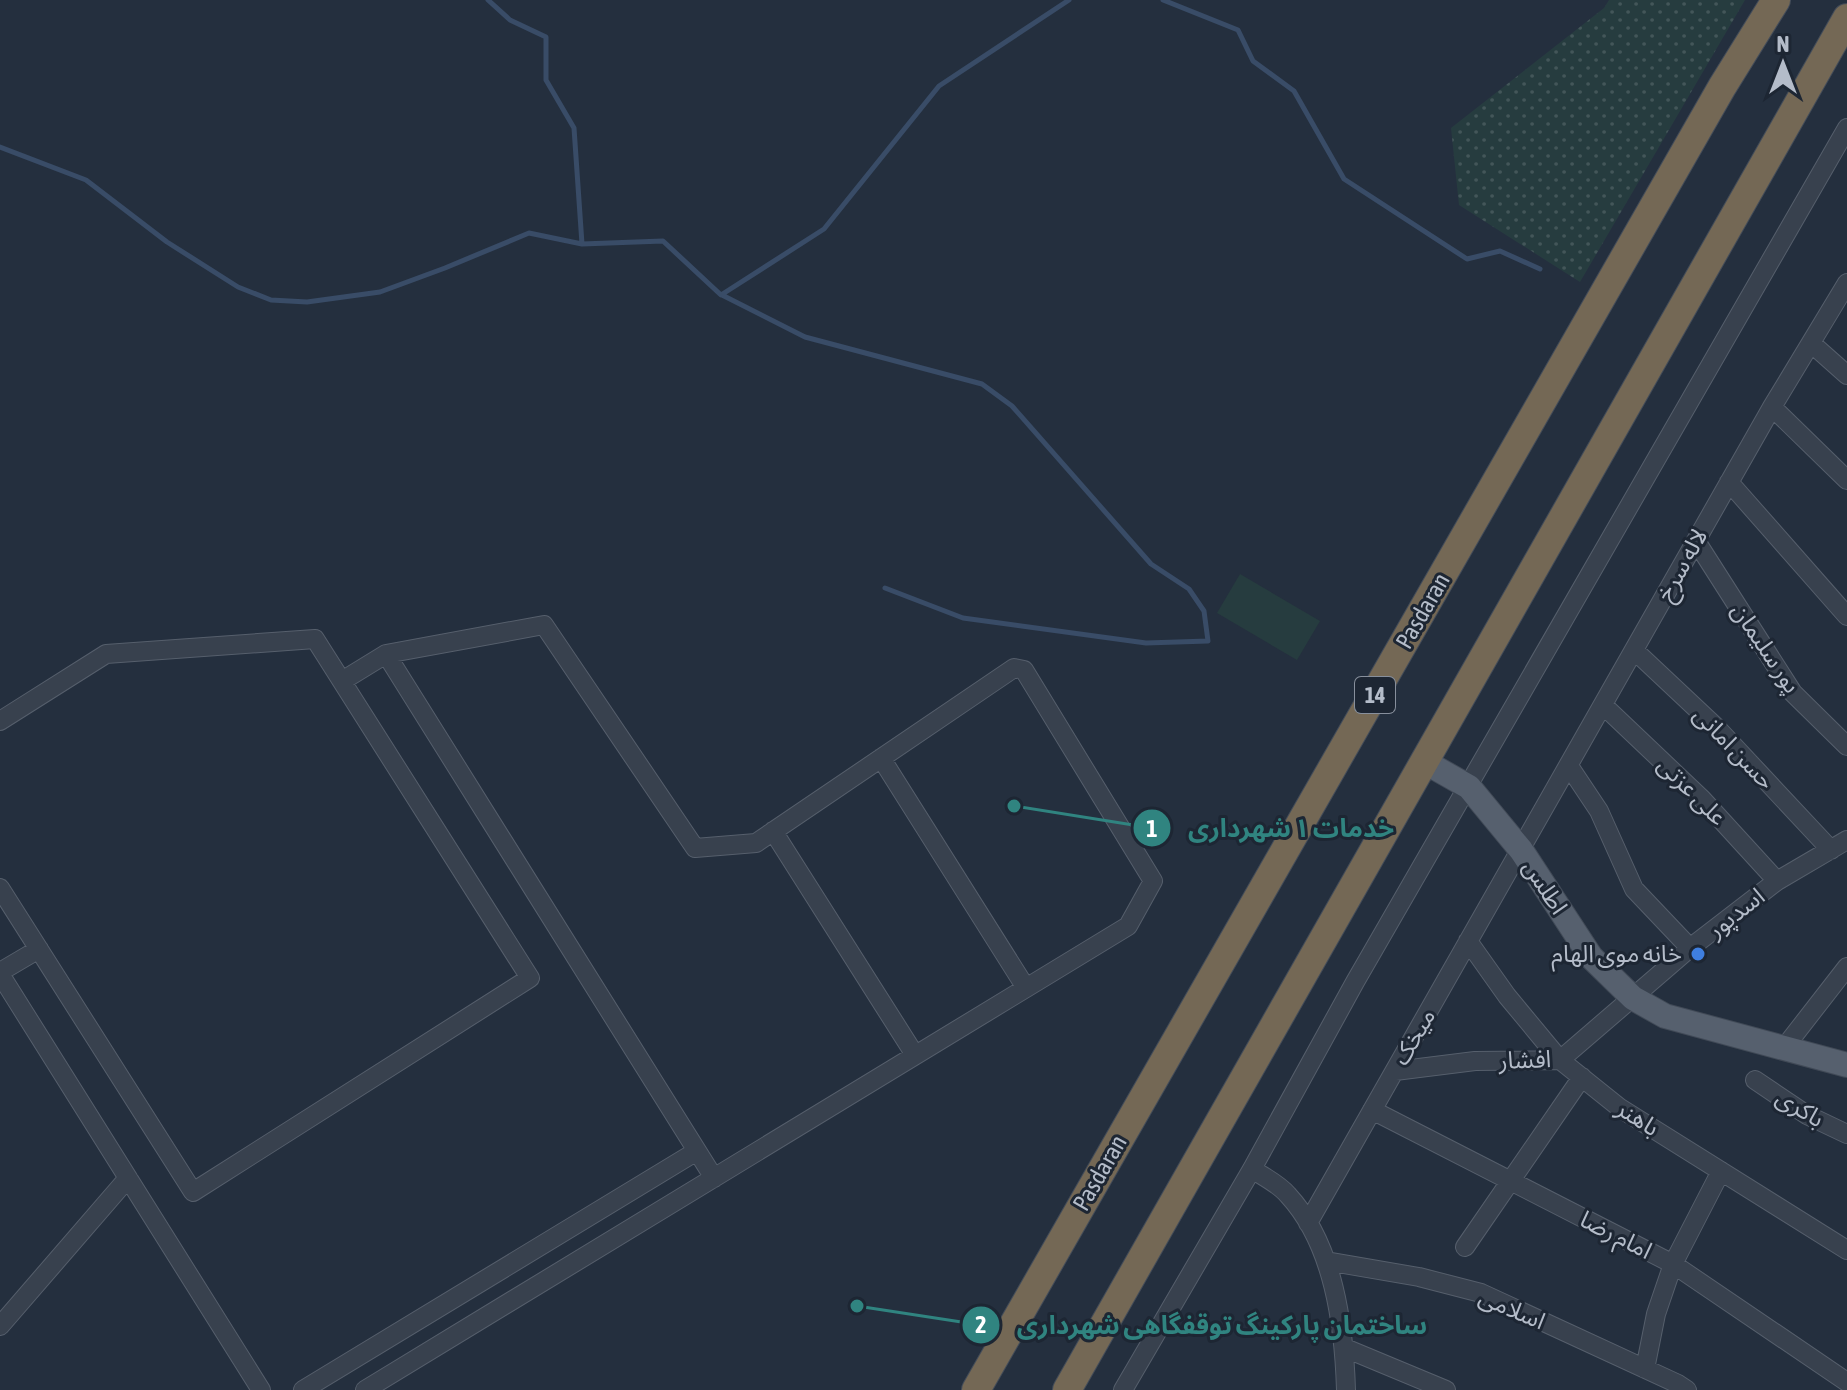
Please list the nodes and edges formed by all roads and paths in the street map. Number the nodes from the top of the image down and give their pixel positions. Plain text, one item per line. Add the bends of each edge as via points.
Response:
1 (1776, 0) edge
2 (1847, 18) edge
3 (1847, 128) edge
4 (1847, 283) edge
5 (1811, 343) junction
6 (1847, 375) edge
7 (1772, 407) junction
8 (1847, 480) edge
9 (1729, 482) junction
10 (1696, 541) junction
11 (1847, 616) edge
12 (1634, 650) junction
13 (386, 654) junction
14 (342, 681) junction
15 (1603, 705) junction
16 (0, 721) edge
17 (1847, 746) edge
18 (881, 758) junction
19 (1425, 762) junction
20 (1569, 766) junction
21 (1469, 787) junction
22 (773, 831) junction
23 (1839, 845) edge
24 (1521, 850) junction
25 (1777, 881) junction
26 (0, 888) edge
27 (8, 916) edge
28 (1468, 941) junction
29 (1690, 948) junction
30 (39, 949) junction
31 (1847, 967) edge
32 (0, 973) edge
33 (1026, 988) junction
34 (1633, 998) junction
35 (1784, 1048) junction
36 (915, 1055) junction
37 (1560, 1060) junction
38 (1847, 1065) edge
39 (1395, 1071) junction
40 (1582, 1077) junction
41 (1755, 1080) dead end
42 (1372, 1110) junction
43 (1847, 1134) edge
44 (697, 1151) junction
45 (1252, 1169) junction
46 (1721, 1171) junction
47 (128, 1178) junction
48 (714, 1178) junction
49 (1510, 1180) junction
50 (1308, 1223) junction
51 (1465, 1247) dead end
52 (1847, 1250) edge
53 (1326, 1261) junction
54 (1673, 1264) junction
55 (0, 1326) edge
56 (1345, 1348) junction
57 (1645, 1369) junction
58 (1847, 1382) edge
59 (261, 1390) edge
60 (303, 1390) edge
61 (365, 1390) edge
62 (976, 1390) edge
63 (1067, 1390) edge
64 (1123, 1390) edge
65 (1346, 1390) edge
66 (1446, 1390) edge
67 (1687, 1390) edge

1 - 62 highway, Pasdaran / 14
2 - 19 highway
3 - 21 street
4 - 5 street, لاله سرخ
5 - 6 street
5 - 7 street, لاله سرخ
7 - 8 street
7 - 9 street, لاله سرخ
9 - 10 street, لاله سرخ
9 - 11 street
10 - 12 street, لاله سرخ
10 - 17 street, پور سلیمان via 1793,693
12 - 15 street, لاله سرخ
12 - 23 street, حسن امانی
13 - 14 street
13 - 22 street via 544,625 695,848 756,843
13 - 44 street
14 - 16 street via 315,639 106,654
14 - 30 street via 530,978 193,1192
15 - 20 street, لاله سرخ
15 - 25 street, علی عزتی via 1702,799
18 - 22 street
18 - 33 street
18 - 33 street via 1014,668 1024,670 1153,881 1128,926
19 - 21 main road, اطلس
19 - 63 highway
20 - 24 street, لاله سرخ
20 - 29 street via 1599,811 1634,889
21 - 24 main road, اطلس
21 - 45 street
22 - 36 street
23 - 25 street, اسدپور
24 - 28 street, میخک
24 - 34 main road, اطلس via 1591,957
25 - 29 street, اسدپور
26 - 27 street
27 - 30 street
28 - 37 street, باهنر
28 - 39 street, میخک
29 - 34 street, اسدپور
30 - 32 street
31 - 35 street
32 - 47 street
33 - 36 street
34 - 35 main road, اطلس via 1665,1016
34 - 37 street, افشار
35 - 38 main road, اطلس
36 - 48 street
37 - 39 street, افشار via 1475,1061
37 - 40 street, باهنر
39 - 42 street, میخک
40 - 46 street, باهنر via 1620,1108
40 - 49 street
41 - 43 street, باکری
42 - 49 street, امام رضا
42 - 50 street, میخک
44 - 48 street
44 - 60 street
45 - 50 street via 1287,1193
45 - 64 street
46 - 52 street, باهنر
46 - 54 street
47 - 55 street
47 - 59 street
48 - 61 street
49 - 51 street
49 - 54 street, امام رضا
50 - 53 street
53 - 56 street
53 - 57 street, اسلامی via 1481,1293
54 - 57 street
54 - 58 street, امام رضا
56 - 65 street
56 - 66 street
57 - 67 street, اسلامی

